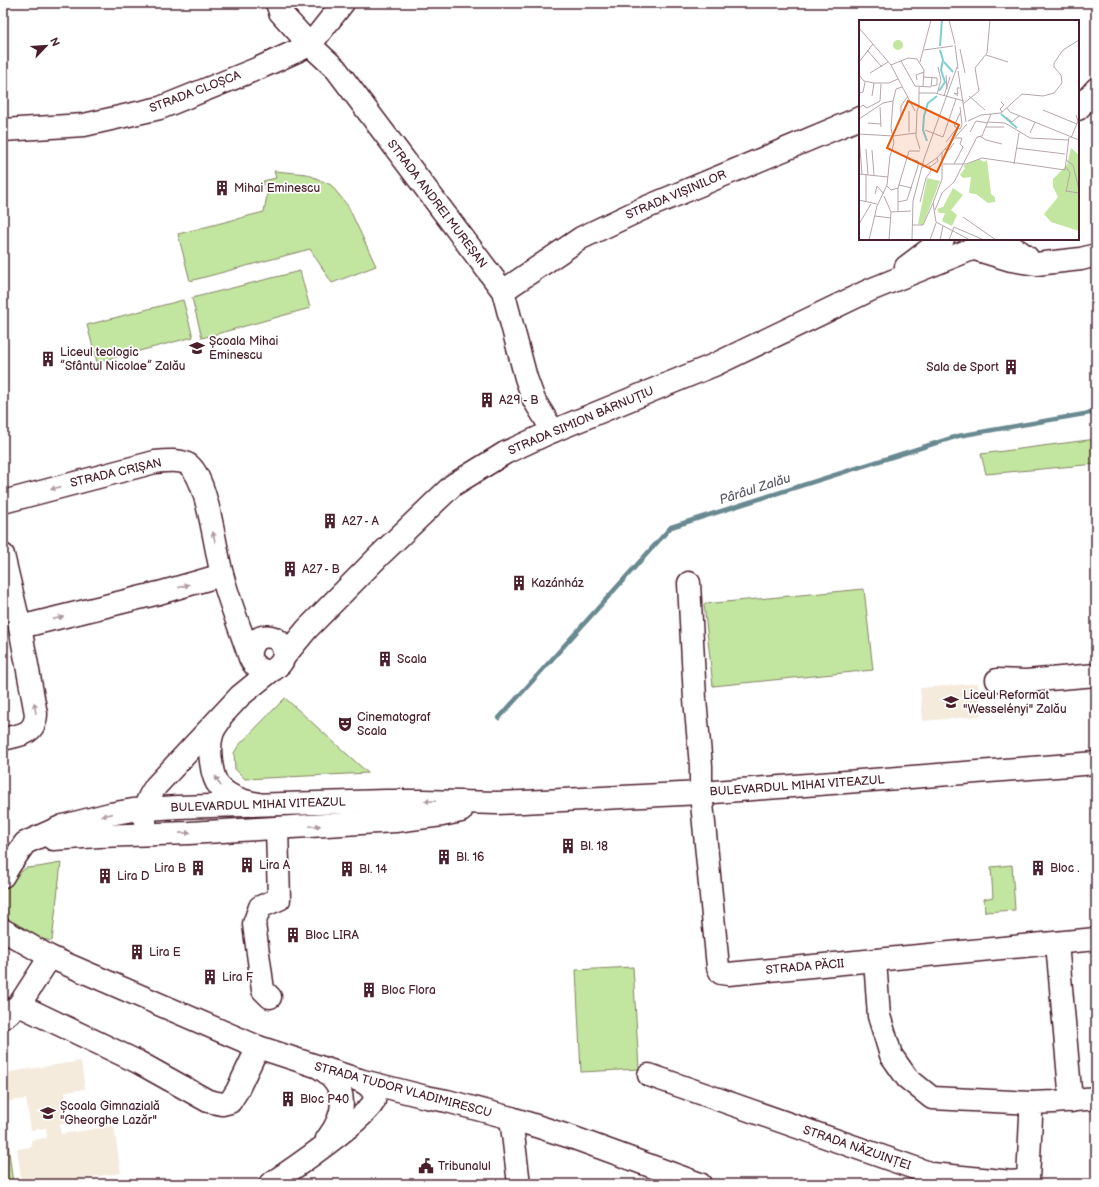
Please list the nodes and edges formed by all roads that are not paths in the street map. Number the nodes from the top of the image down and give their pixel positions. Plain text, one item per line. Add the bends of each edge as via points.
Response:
1 (277, 3) edge
2 (343, 3) edge
3 (310, 45) junction
4 (1096, 89) edge
5 (1079, 107) edge
6 (859, 118) edge
7 (3, 130) edge
8 (942, 240) edge
9 (1000, 240) edge
10 (975, 244) edge
11 (1096, 255) edge
12 (1036, 264) junction
13 (877, 288) junction
14 (503, 291) junction
15 (553, 431) junction
16 (3, 502) edge
17 (3, 555) edge
18 (222, 575) junction
19 (688, 582) dead end
20 (237, 618) junction
21 (20, 627) junction
22 (268, 655) junction
23 (1096, 675) edge
24 (997, 680) dead end
25 (221, 717) junction
26 (3, 739) edge
27 (1096, 763) edge
28 (701, 793) junction
29 (497, 803) junction
30 (263, 805) junction
31 (145, 809) junction
32 (277, 828) junction
33 (146, 834) junction
34 (25, 843) junction
35 (3, 850) edge
36 (3, 876) edge
37 (7, 930) edge
38 (1096, 939) edge
39 (1057, 943) junction
40 (50, 957) junction
41 (875, 960) junction
42 (270, 997) dead end
43 (7, 1014) edge
44 (258, 1047) junction
45 (320, 1068) junction
46 (649, 1075) dead end
47 (359, 1080) junction
48 (426, 1097) junction
49 (1096, 1098) edge
50 (1070, 1101) junction
51 (1030, 1103) junction
52 (511, 1118) junction
53 (354, 1122) junction
54 (312, 1155) junction
55 (1028, 1182) edge
56 (270, 1184) edge
57 (519, 1184) edge
58 (700, 1184) edge

1 - 3 street, STRADA ANDREI MUREȘAN via 280,12
2 - 3 street
3 - 7 street, STRADA CLOȘCA via 160,108 84,125
3 - 14 street, STRADA ANDREI MUREȘAN via 336,69
4 - 5 street
6 - 14 street, STRADA VIȘINILOR via 640,210 581,238
8 - 13 street, STRADA SIMION BĂRNUȚIU
9 - 12 street
10 - 12 street via 1011,260
10 - 13 street, STRADA SIMION BĂRNUȚIU
11 - 12 street
13 - 15 street, STRADA SIMION BĂRNUȚIU via 714,365
14 - 15 street, STRADA ANDREI MUREȘAN via 526,378 534,400
15 - 22 street, STRADA SIMION BĂRNUȚIU via 505,453 453,485 307,629
18 -> 16 street, STRADA CRIȘAN via 201,483 190,465 175,461 155,462
17 - 21 street
18 - 20 street, STRADA CRIȘAN
21 -> 18 street
19 - 28 street, STRADA PĂCII
20 - 22 street
20 - 22 street, STRADA CRIȘAN
26 -> 21 street via 27,733 36,723
22 - 25 street, STRADA SIMION BĂRNUȚIU via 240,696
23 - 24 street via 1026,681
30 -> 25 street via 240,800 219,786 210,750 212,736
25 - 31 street, STRADA SIMION BĂRNUȚIU via 156,786
27 - 28 street, BULEVARDUL MIHAI VITEAZUL
28 - 29 street, BULEVARDUL MIHAI VITEAZUL
28 - 41 street, STRADA PĂCII via 718,968 721,973
29 -> 30 street, BULEVARDUL MIHAI VITEAZUL via 393,801
32 -> 29 street, BULEVARDUL MIHAI VITEAZUL via 395,821 442,815
30 - 31 street, BULEVARDUL MIHAI VITEAZUL
31 - 33 street, STRADA SIMION BĂRNUȚIU
31 -> 34 street, BULEVARDUL MIHAI VITEAZUL via 110,814 64,826
33 -> 32 street, BULEVARDUL MIHAI VITEAZUL
32 - 42 street via 279,899 260,907 254,924 263,990
33 - 34 street, BULEVARDUL MIHAI VITEAZUL via 60,838
34 - 35 street, BULEVARDUL MIHAI VITEAZUL
34 - 36 street
37 - 40 street, STRADA TUDOR VLADIMIRESCU
38 - 39 street, STRADA PĂCII
39 - 41 street, STRADA PĂCII
39 - 50 street
40 - 43 street
40 - 44 street, STRADA TUDOR VLADIMIRESCU
41 - 51 street via 879,1016 891,1055 907,1078 932,1098
43 - 44 street via 138,1062 208,1101 222,1104 230,1102 237,1091
44 - 45 street, STRADA TUDOR VLADIMIRESCU
45 - 47 street, STRADA TUDOR VLADIMIRESCU
45 - 54 street via 328,1073 337,1085 341,1095 341,1116 332,1132
46 - 55 street, STRADA NĂZUINȚEI via 932,1174
47 - 48 street, STRADA TUDOR VLADIMIRESCU
47 - 53 street via 369,1086 374,1097 373,1105
48 - 52 street, STRADA TUDOR VLADIMIRESCU
48 - 53 street via 404,1097 386,1101
49 - 50 street
50 - 51 street
51 - 55 street, STRADA NĂZUINȚEI
52 - 57 street
52 - 58 street, STRADA TUDOR VLADIMIRESCU
53 - 54 street
54 - 56 street

